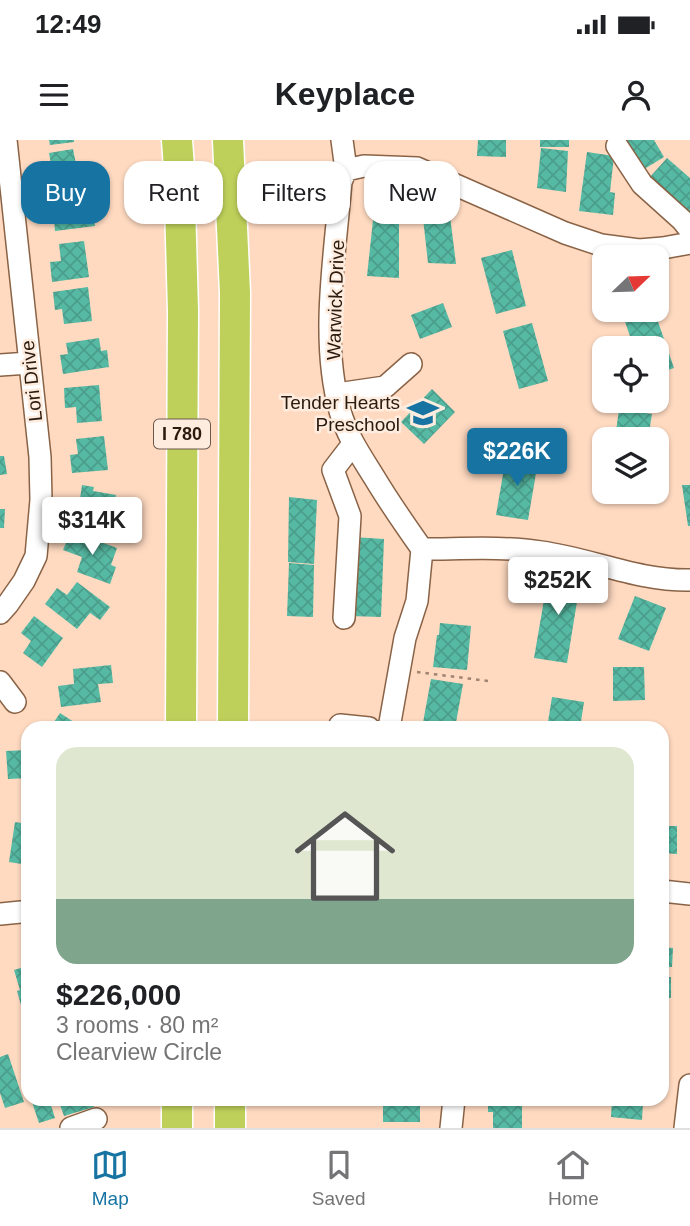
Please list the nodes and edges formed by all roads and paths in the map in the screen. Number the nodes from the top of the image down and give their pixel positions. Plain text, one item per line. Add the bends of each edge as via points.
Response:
1 (6, 140) edge
2 (177, 140) edge
3 (228, 140) edge
4 (236, 140) edge
5 (342, 140) edge
6 (617, 146) dead end
7 (345, 161) edge
8 (350, 169) edge
9 (5, 176) edge
10 (232, 197) junction
11 (337, 224) edge
12 (690, 230) edge
13 (690, 243) edge
14 (29, 363) junction
15 (411, 364) dead end
16 (0, 365) edge
17 (337, 394) junction
18 (353, 444) junction
19 (422, 549) junction
20 (690, 580) edge
21 (0, 613) edge
22 (344, 618) dead end
23 (400, 670) junction
24 (488, 681) dead end
25 (0, 682) edge
26 (16, 702) dead end
27 (181, 721) edge
28 (233, 721) edge
29 (390, 721) edge
30 (669, 892) edge
31 (690, 894) edge
32 (690, 1085) edge
33 (177, 1106) edge
34 (230, 1106) edge
35 (453, 1106) edge
36 (96, 1119) dead end
37 (71, 1128) edge
38 (177, 1128) edge
39 (230, 1128) edge
40 (451, 1128) edge
41 (685, 1128) edge

1 - 9 street, Lori Drive
2 - 27 highway, I 780 via 183,311
3 - 10 highway, I 780
4 - 10 highway
5 - 7 street, Warwick Drive
6 - 12 street via 642,184
8 - 13 street via 417,168 601,245 639,250
9 - 14 street, Lori Drive
10 - 28 highway, I 780
11 - 17 street, Warwick Drive via 330,313 330,357
14 - 16 street
14 - 21 street, Lori Drive via 41,500 36,556
15 - 17 street via 385,387
17 - 18 street, Warwick Drive
18 - 19 street, Warwick Drive
18 - 22 street via 333,470 350,516
19 - 20 street via 542,552 654,578
19 - 23 street via 417,601
23 - 24 path
23 - 29 street
25 - 26 street
30 - 31 street
32 - 41 street
33 - 38 highway
34 - 39 highway
35 - 40 street
36 - 37 street

